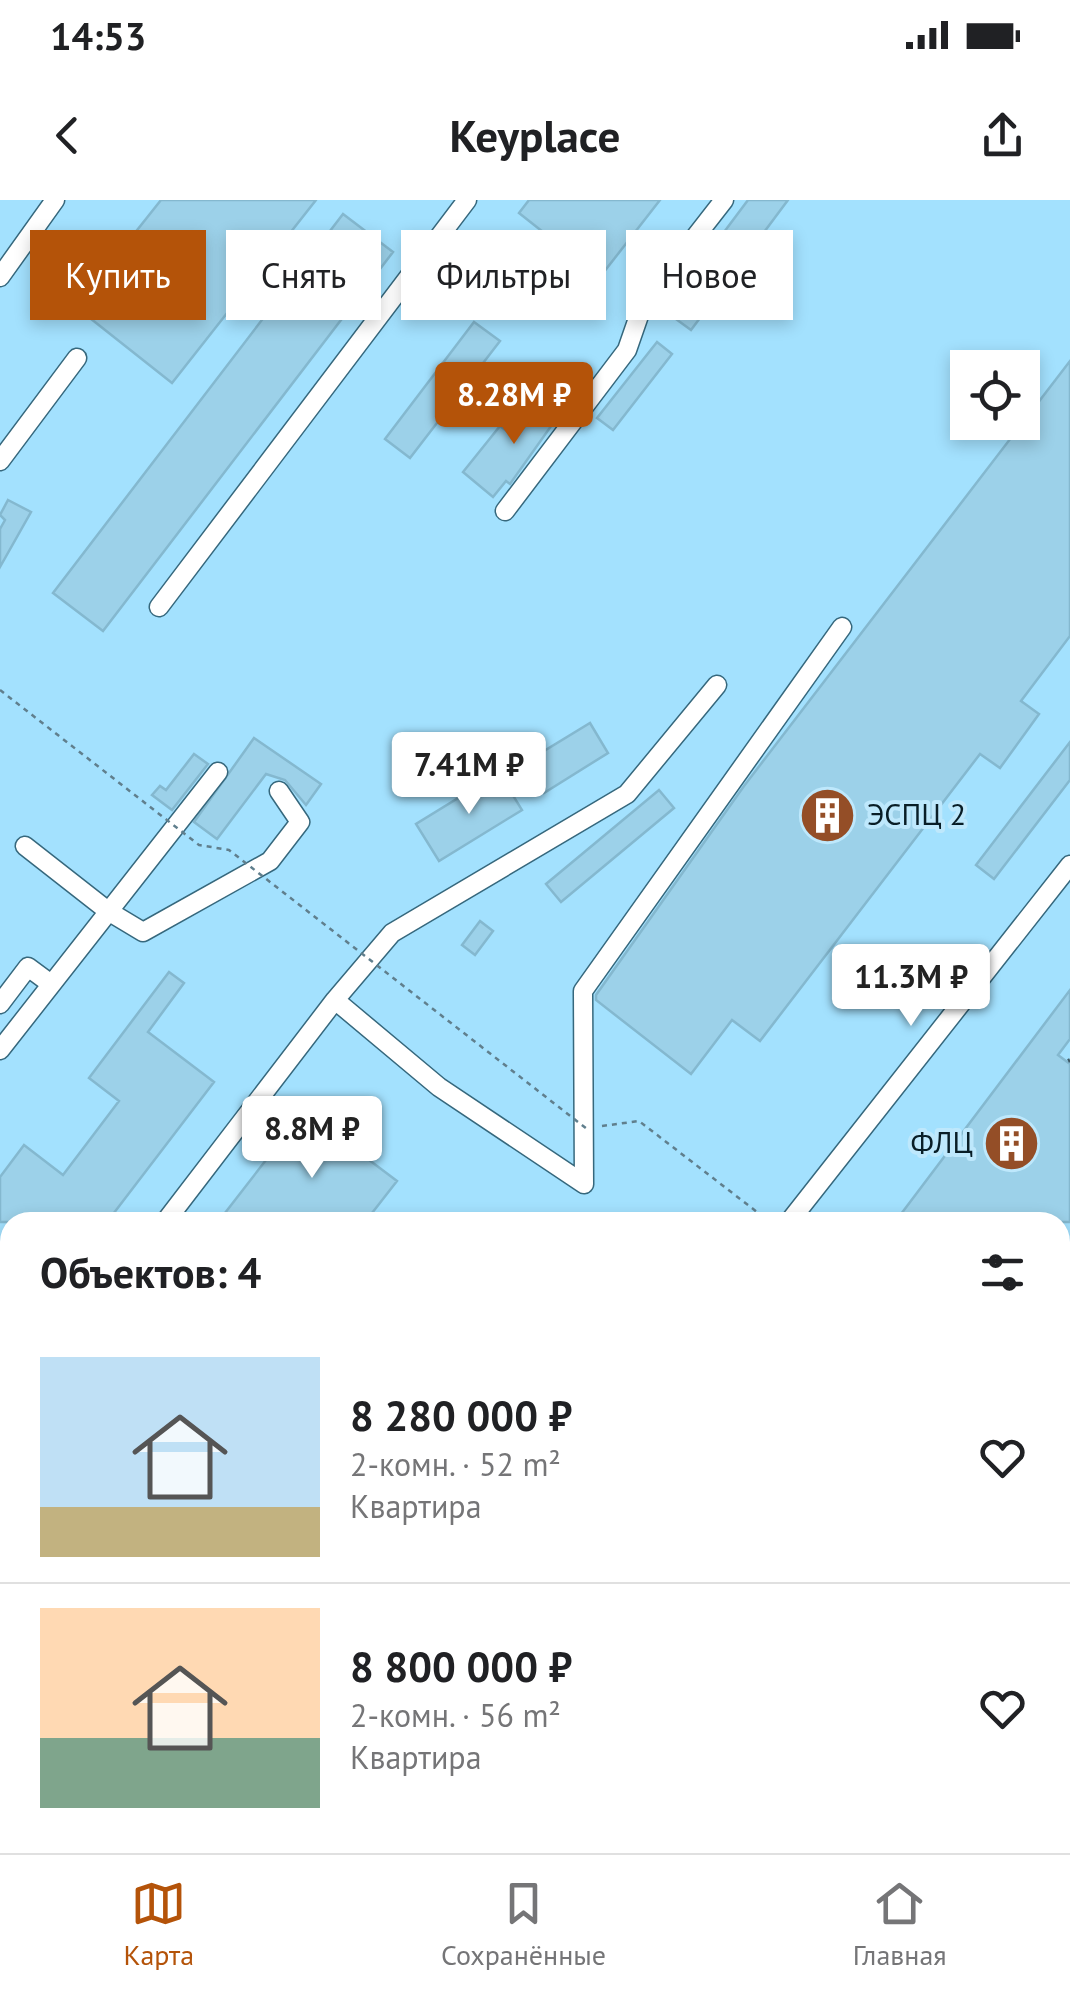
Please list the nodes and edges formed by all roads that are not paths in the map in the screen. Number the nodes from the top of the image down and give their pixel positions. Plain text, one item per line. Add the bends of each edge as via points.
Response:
1 (55, 200) edge
2 (467, 200) edge
3 (724, 200) edge
4 (0, 277) edge
5 (77, 358) dead end
6 (0, 461) edge
7 (505, 511) dead end
8 (159, 607) dead end
9 (842, 627) dead end
10 (718, 685) dead end
11 (218, 772) dead end
12 (278, 791) dead end
13 (26, 846) dead end
14 (1070, 864) edge
15 (108, 911) junction
16 (51, 984) junction
17 (335, 1000) junction
18 (0, 1004) edge
19 (0, 1050) edge
20 (173, 1212) edge
21 (797, 1212) edge

1 - 4 street
2 - 8 street
3 - 7 street via 643,304 628,350
5 - 6 street
9 - 17 street via 583,991 584,1184 439,1087
10 - 17 street via 627,794 392,933
11 - 15 street
12 - 15 street via 300,822 270,861 143,932
13 - 15 street
14 - 21 street
15 - 16 street
16 - 18 street via 28,967
16 - 19 street
17 - 20 street

